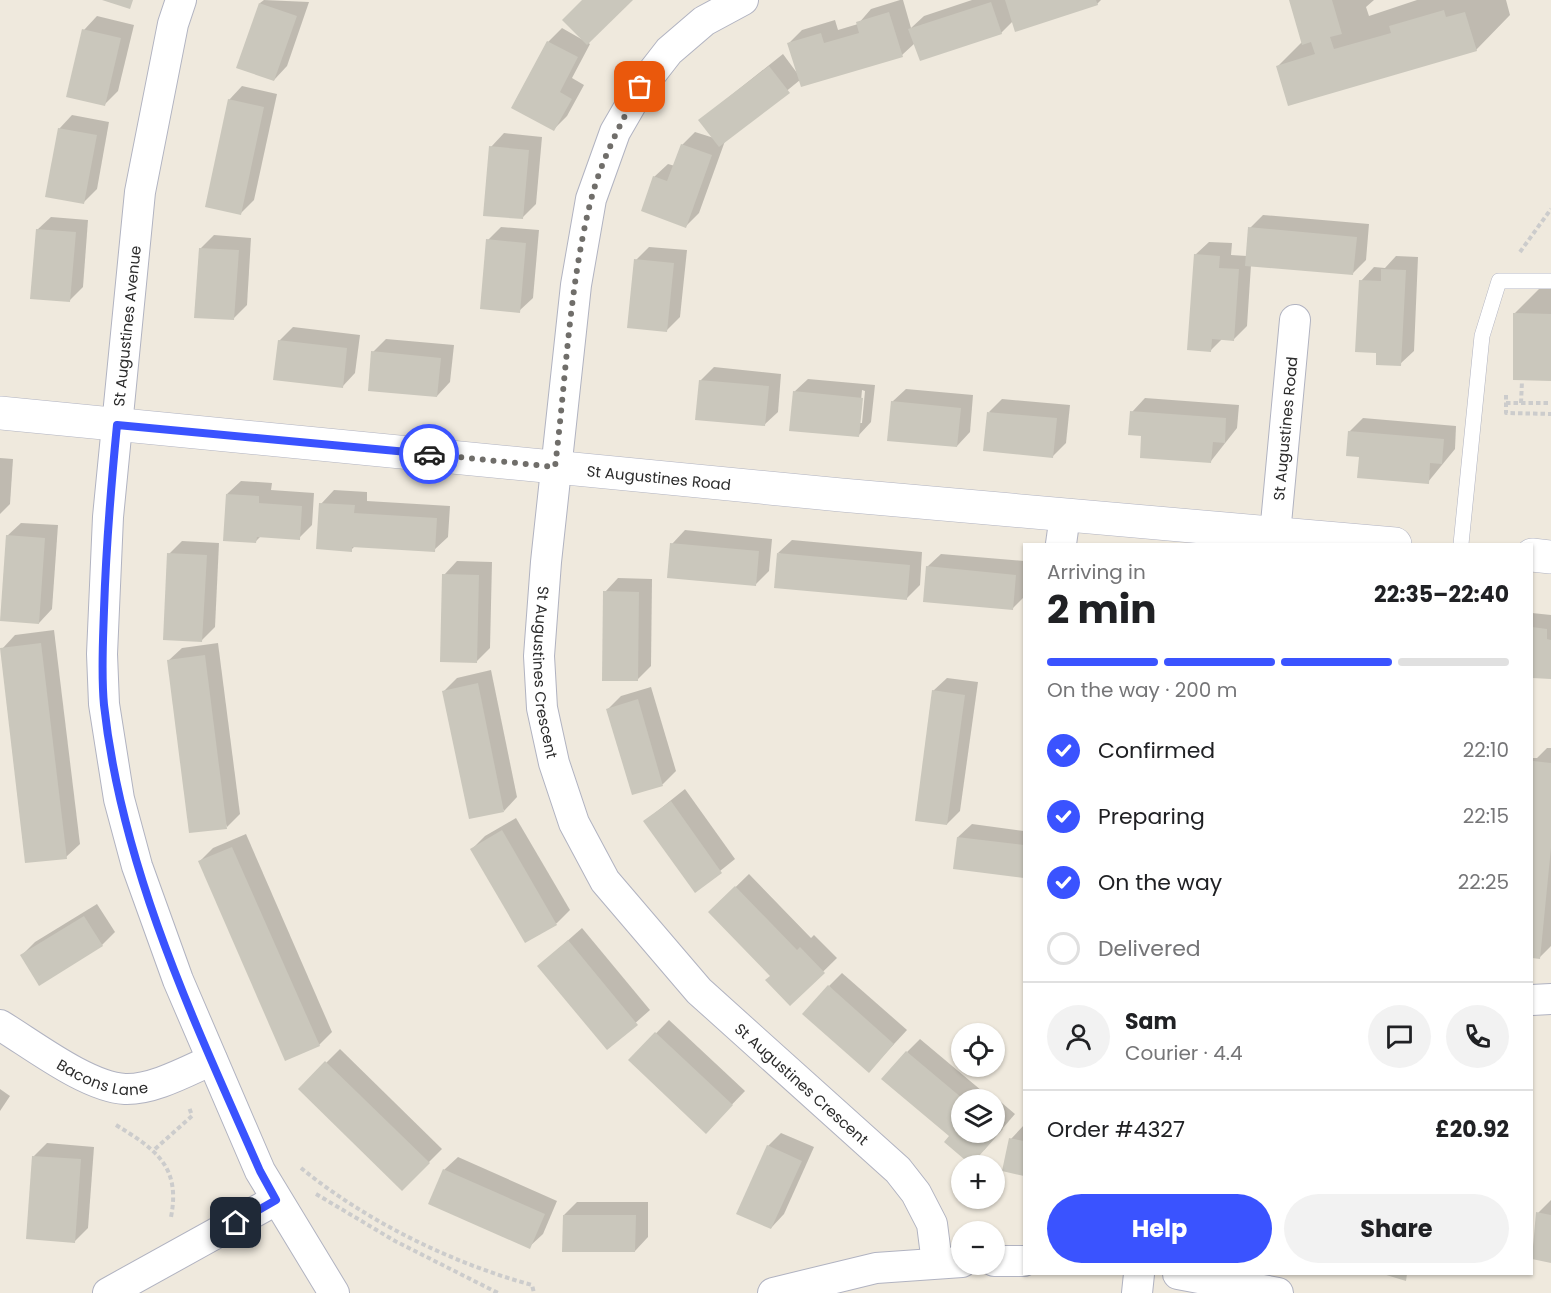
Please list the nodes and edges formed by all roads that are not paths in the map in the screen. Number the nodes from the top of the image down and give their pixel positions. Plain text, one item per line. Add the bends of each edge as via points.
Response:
1 (182, 0) edge
2 (743, 0) edge
3 (1551, 281) edge
4 (1295, 320) dead end
5 (0, 413) edge
6 (117, 425) junction
7 (555, 467) junction
8 (1063, 530) edge
9 (1275, 534) junction
10 (1383, 543) edge
11 (1461, 543) edge
12 (1533, 555) edge
13 (1551, 557) edge
14 (1551, 999) edge
15 (1533, 1000) edge
16 (0, 1025) edge
17 (212, 1060) junction
18 (276, 1200) junction
19 (1005, 1261) edge
20 (1023, 1261) edge
21 (949, 1262) edge
22 (1139, 1275) edge
23 (1183, 1275) edge
24 (108, 1293) edge
25 (334, 1293) edge
26 (773, 1293) edge
27 (1137, 1293) edge
28 (1278, 1293) edge

1 - 6 street, St Augustines Avenue via 173,24 140,192
2 - 7 street, St Augustines Crescent via 704,21 669,51 640,87 615,132 589,210 576,285
3 - 11 lane via 1499,281 1482,336
4 - 9 street, St Augustines Road
5 - 6 street, St Augustines Road
6 - 7 street, St Augustines Road
6 - 17 street, St Augustines Avenue via 106,565 104,704 119,799 137,866
7 - 8 street, St Augustines Road
7 - 21 street, St Augustines Crescent via 539,656 542,708 554,763 574,823 605,880 699,990 898,1170 916,1193
8 - 9 street, St Augustines Road
9 - 10 street, St Augustines Road
12 - 13 street
14 - 15 street
16 - 17 street, Bacons Lane via 100,1085 128,1089
17 - 18 street, St Augustines Avenue
18 - 24 street
18 - 25 street, St Augustines Avenue
19 - 20 street
21 - 26 street via 876,1268
22 - 27 street
23 - 28 street

